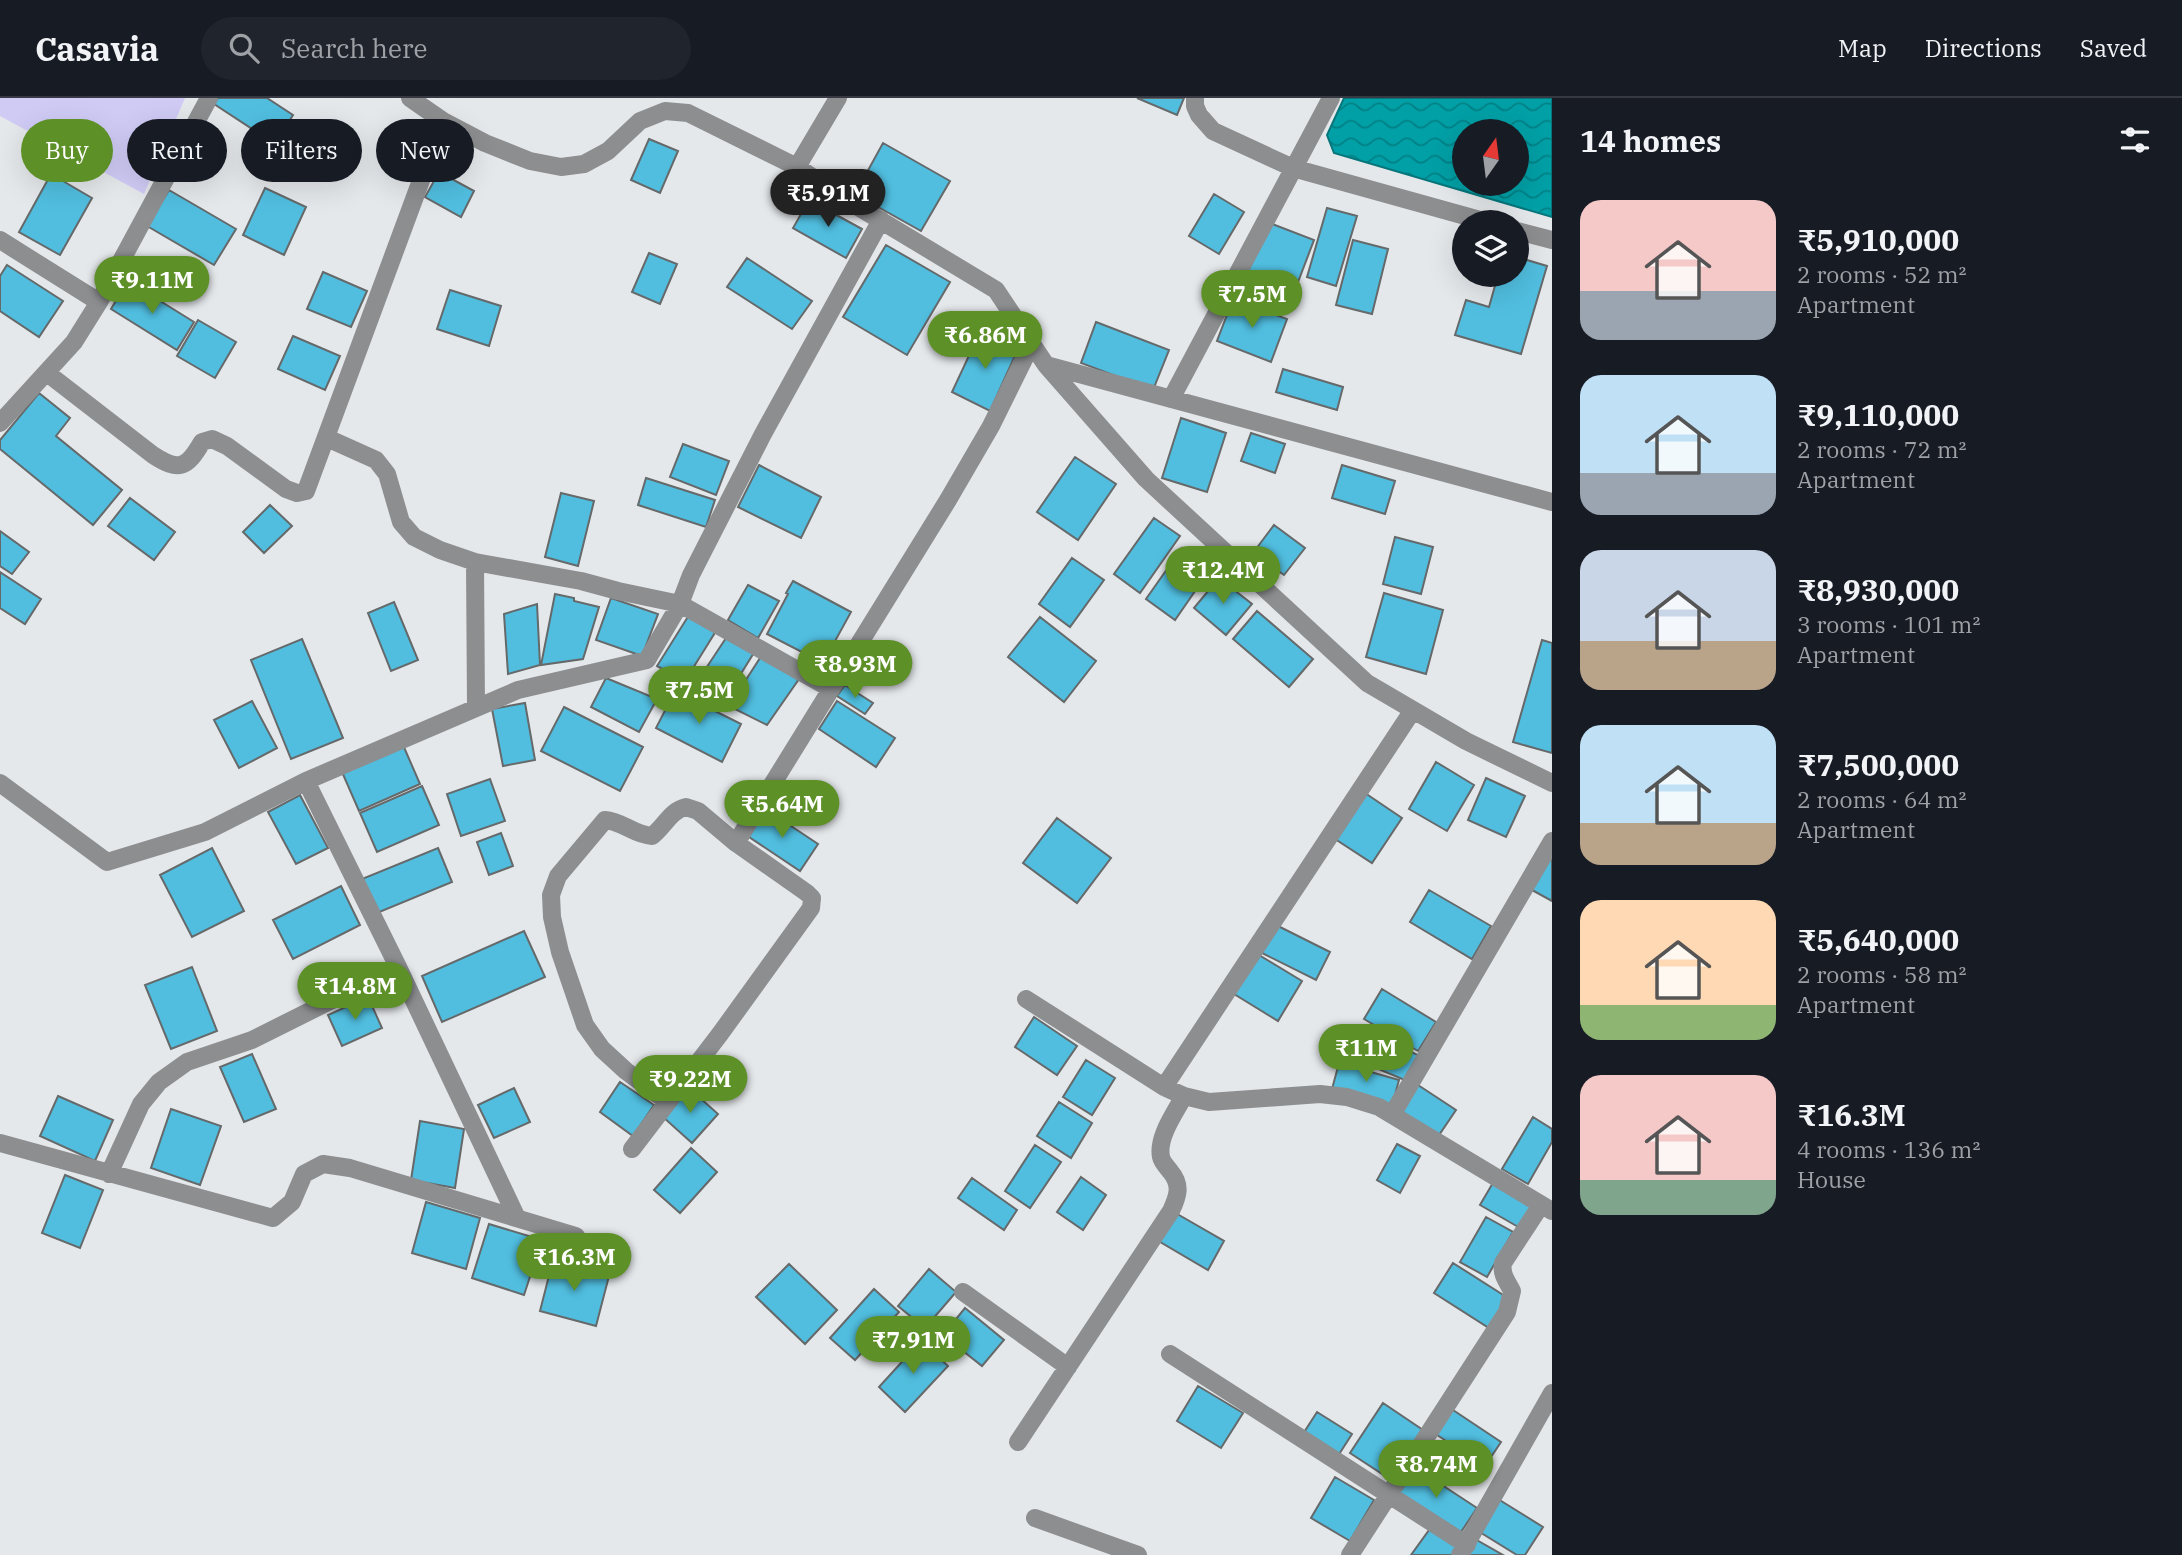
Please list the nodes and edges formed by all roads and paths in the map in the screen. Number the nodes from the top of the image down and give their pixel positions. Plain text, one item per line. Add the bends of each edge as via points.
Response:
1 (209, 98) edge
2 (410, 98) edge
3 (838, 98) edge
4 (1195, 98) edge
5 (1331, 98) edge
6 (661, 105) edge
7 (440, 119) edge
8 (474, 137) edge
9 (797, 167) junction
10 (1293, 168) junction
11 (421, 182) edge
12 (1452, 212) edge
13 (881, 220) junction
14 (1529, 234) edge
15 (0, 240) edge
16 (1552, 240) edge
17 (99, 302) junction
18 (1032, 343) junction
19 (1046, 365) junction
20 (47, 373) junction
21 (1171, 399) junction
22 (0, 423) edge
23 (327, 438) junction
24 (1552, 502) edge
25 (475, 562) junction
26 (680, 604) junction
27 (831, 689) junction
28 (476, 708) junction
29 (1413, 710) junction
30 (306, 781) junction
31 (0, 783) edge
32 (1552, 783) edge
33 (1552, 841) edge
34 (736, 843) junction
35 (398, 967) junction
36 (1026, 999) dead end
37 (1164, 1087) junction
38 (1184, 1096) junction
39 (668, 1102) junction
40 (1392, 1115) junction
41 (0, 1143) edge
42 (632, 1149) dead end
43 (109, 1174) junction
44 (1547, 1208) edge
45 (517, 1218) junction
46 (576, 1236) dead end
47 (963, 1292) dead end
48 (1170, 1354) dead end
49 (1068, 1367) junction
50 (1552, 1393) edge
51 (1018, 1442) dead end
52 (1390, 1494) junction
53 (1035, 1518) dead end
54 (1464, 1550) edge
55 (1138, 1555) edge
56 (1350, 1555) edge

1 - 17 street
2 - 7 street
3 - 9 street
4 - 10 street via 1199,115 1213,131
5 - 10 street
6 - 8 street via 608,151 584,164 562,167 530,160
6 - 9 street via 688,113
9 - 13 street
10 - 12 street
10 - 21 street
11 - 23 street
13 - 18 street via 996,290
13 - 26 street via 763,434
14 - 16 street
15 - 17 street
17 - 20 street
18 - 19 street
18 - 27 street via 991,426
19 - 21 street
19 - 29 street via 1146,479 1367,682
20 - 22 street
20 - 23 street via 169,466 181,465 202,442 212,439 297,493 306,491
21 - 24 street
23 - 25 street via 376,460 387,474 401,522 414,537
25 - 26 street
25 - 28 street
26 - 27 street
26 - 28 street via 647,660 518,690
27 - 34 street
28 - 30 street
29 - 32 street
29 - 37 street
30 - 31 street via 205,832 107,862
30 - 35 street
33 - 40 street
34 - 39 street via 807,892 811,908
34 - 39 street via 698,811 686,807 674,812 652,836 641,836 605,820 558,876 551,895 560,952 585,1025 626,1072
35 - 43 street via 252,1040 187,1062 159,1082 141,1104
35 - 45 street
36 - 37 street
37 - 38 street
38 - 40 street via 1209,1102 1320,1094 1347,1097
38 - 49 street via 1161,1148 1161,1159 1178,1181 1174,1205
39 - 42 street
40 - 44 street
41 - 43 street
43 - 45 street via 273,1218 292,1202 304,1174 323,1164
44 - 52 street via 1503,1263 1512,1291 1507,1312
45 - 46 street
47 - 49 street
48 - 52 street
49 - 51 street
50 - 54 street
52 - 54 street
52 - 56 street
53 - 55 street

